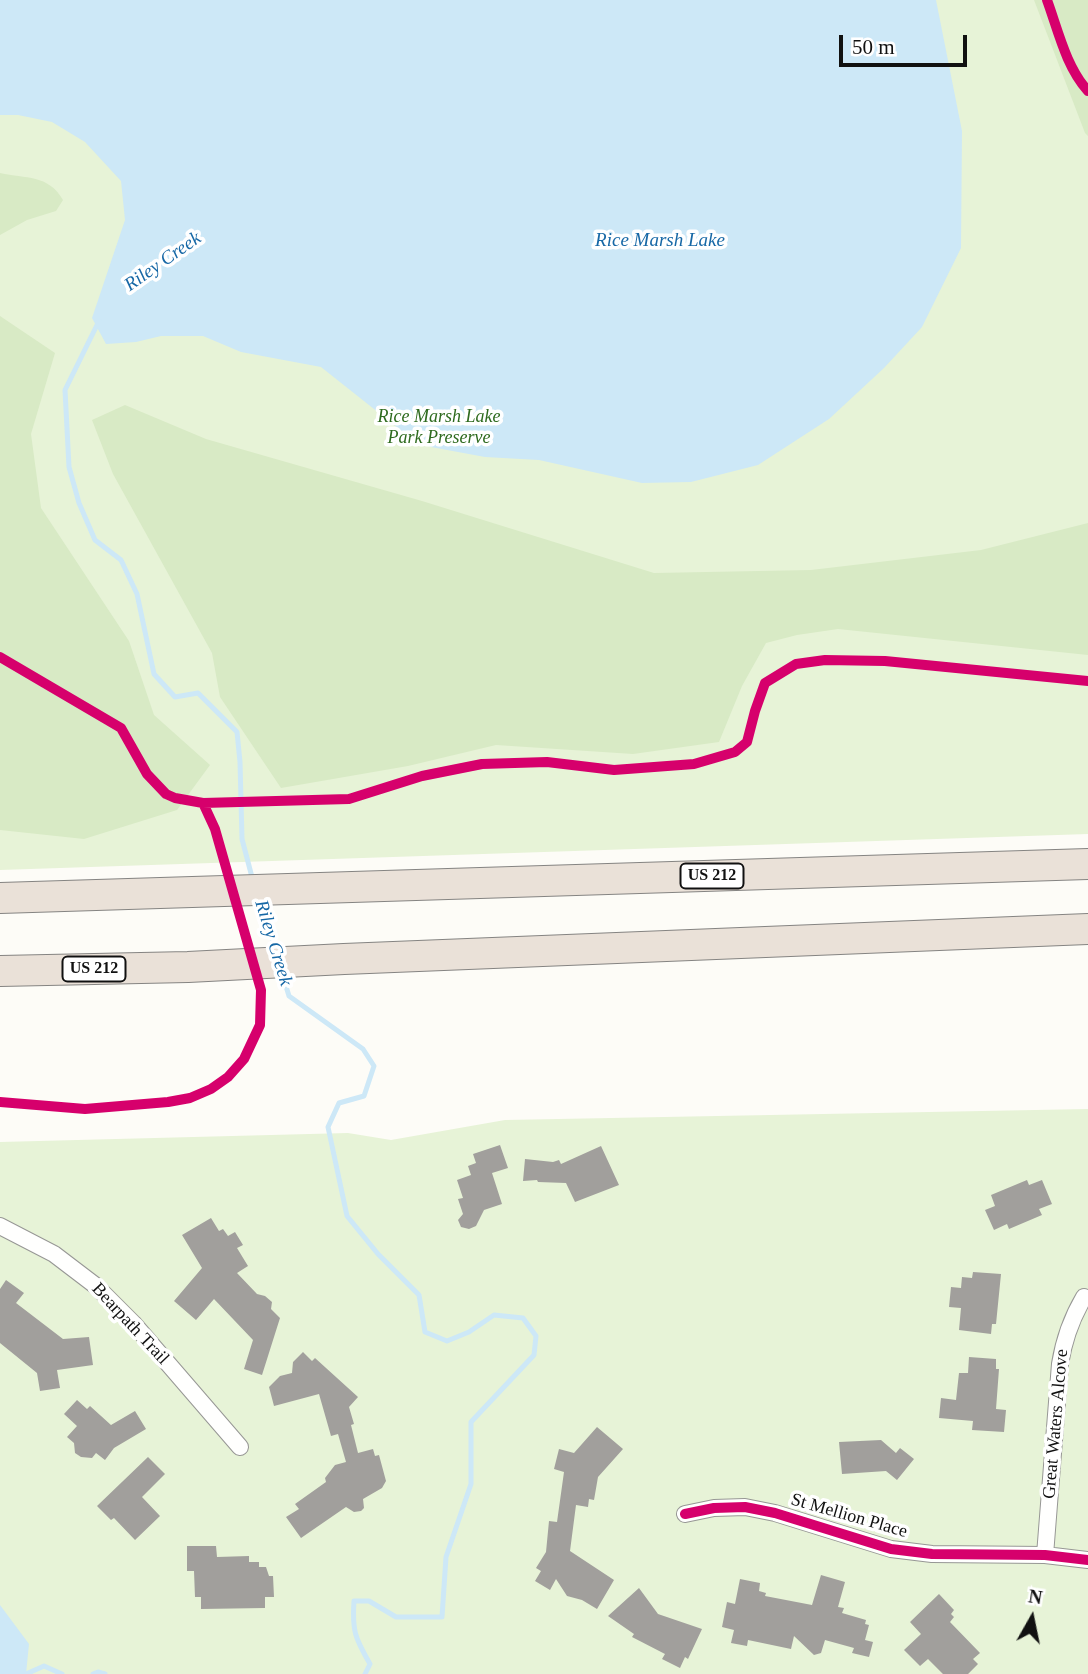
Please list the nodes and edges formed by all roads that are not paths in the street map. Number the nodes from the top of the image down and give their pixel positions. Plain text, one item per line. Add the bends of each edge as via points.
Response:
1 (1088, 864) edge
2 (0, 898) edge
3 (1088, 929) edge
4 (0, 971) edge
5 (0, 1226) edge
6 (1084, 1297) dead end
7 (240, 1447) dead end
8 (685, 1514) dead end
9 (1045, 1555) junction
10 (1088, 1560) edge

1 - 2 highway, US 212
3 - 4 highway, US 212
5 - 7 street, Bearpath Trail via 54,1254 96,1286
6 - 9 street, Great Waters Alcove via 1072,1318 1060,1364
8 - 9 street, St Mellion Place via 745,1507 891,1549
9 - 10 street, St Mellion Place

